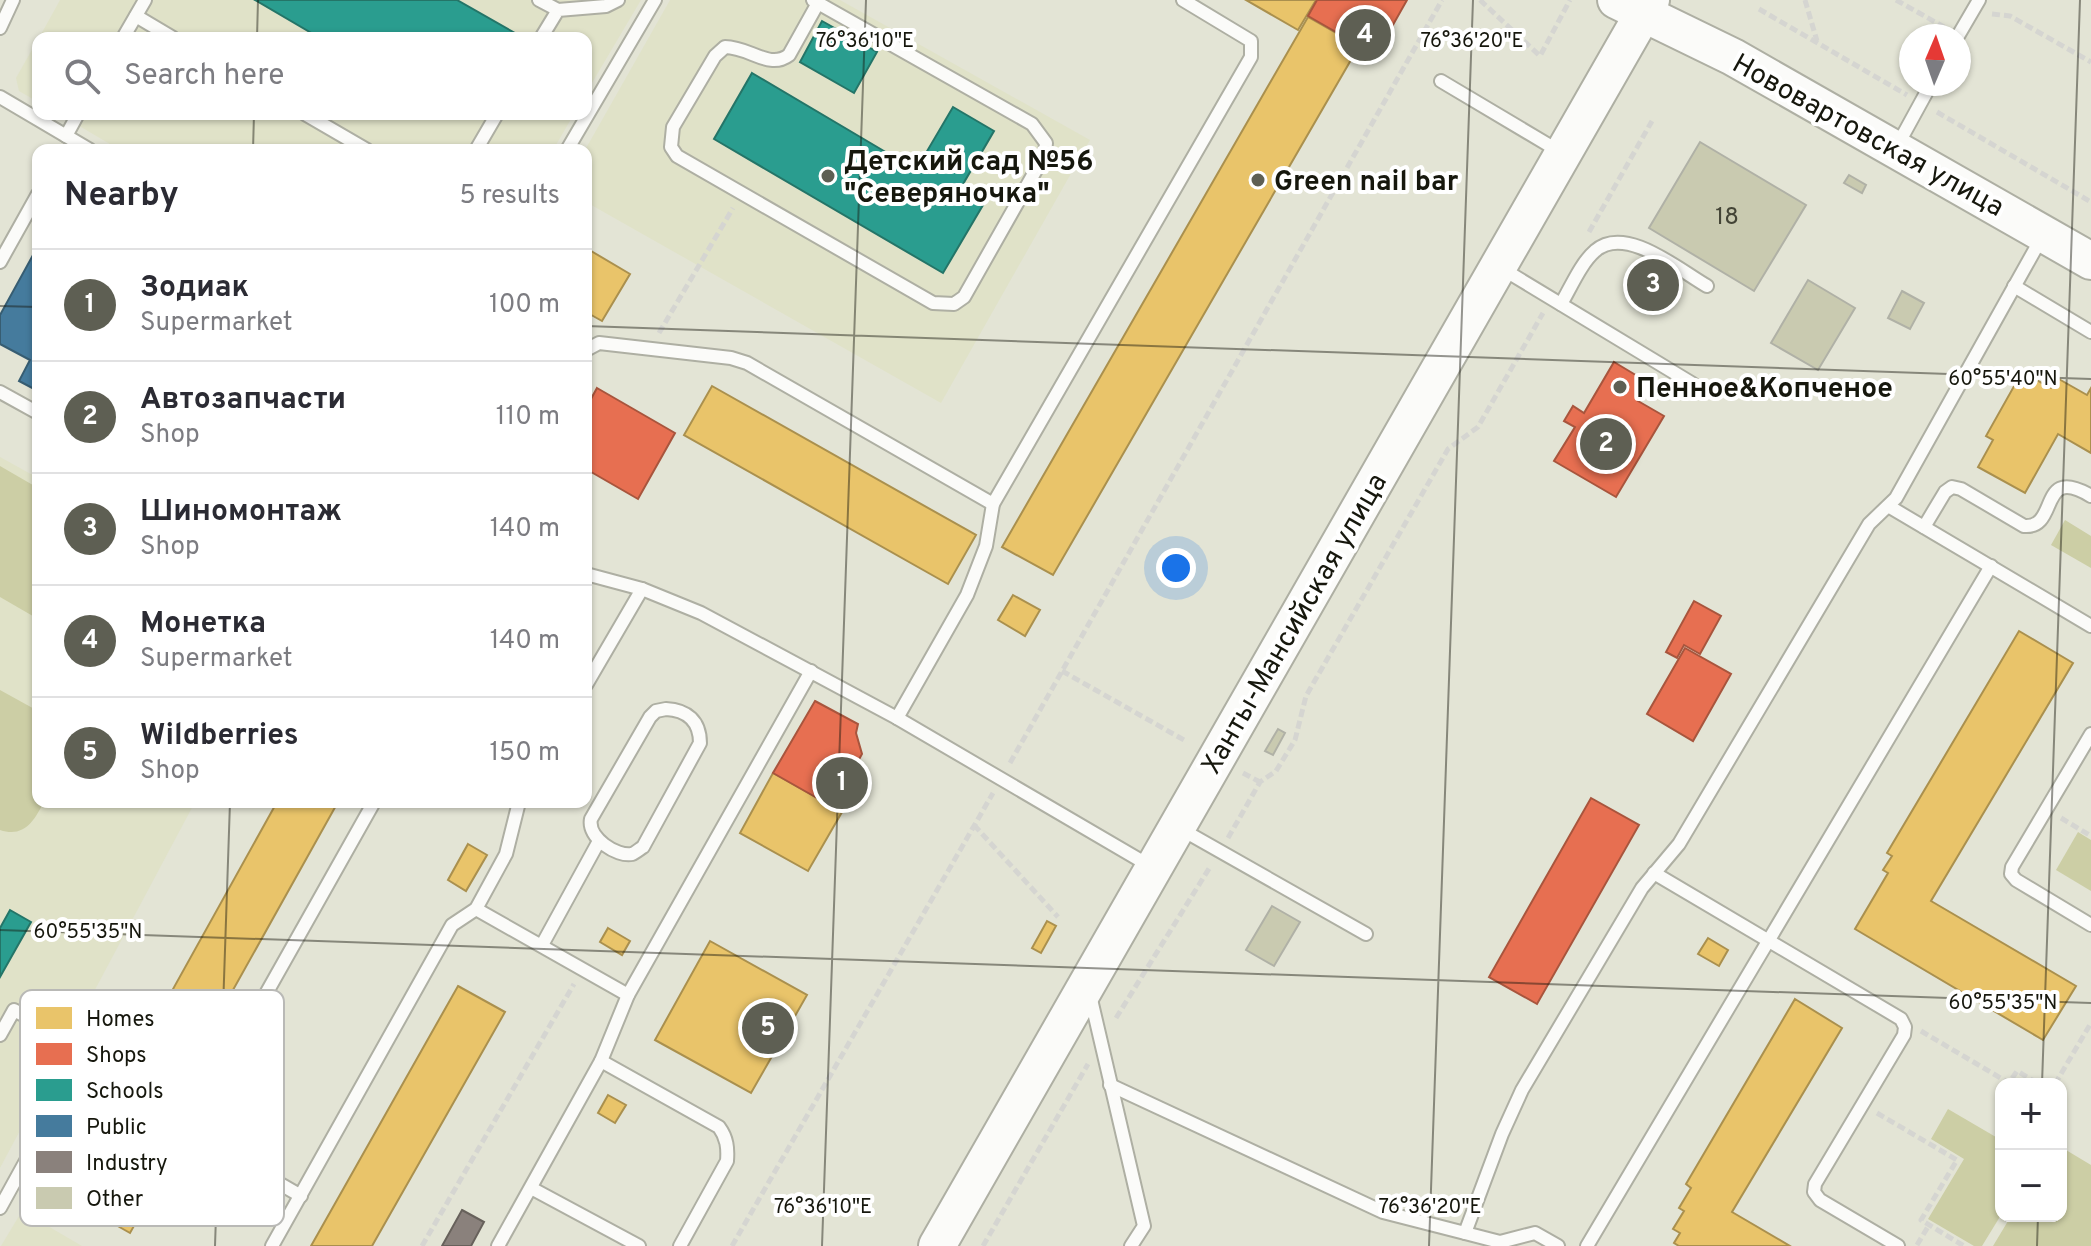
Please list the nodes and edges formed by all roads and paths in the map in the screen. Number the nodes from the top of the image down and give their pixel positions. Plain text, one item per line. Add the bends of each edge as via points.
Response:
1 (13, 0) edge
2 (145, 0) edge
3 (539, 0) edge
4 (618, 0) edge
5 (655, 0) edge
6 (1183, 0) edge
7 (1442, 0) edge
8 (1480, 0) edge
9 (1570, 0) edge
10 (1805, 0) edge
11 (1896, 0) edge
12 (1979, 0) edge
13 (816, 2) edge
14 (1636, 5) edge
15 (558, 10) junction
16 (1972, 13) junction
17 (136, 16) junction
18 (1937, 24) edge
19 (1965, 24) edge
20 (0, 28) edge
21 (127, 32) edge
22 (163, 32) edge
23 (545, 32) edge
24 (1817, 42) dead end
25 (2091, 62) edge
26 (1441, 81) dead end
27 (1925, 96) edge
28 (0, 97) edge
29 (592, 107) edge
30 (32, 118) edge
31 (34, 120) edge
32 (75, 120) edge
33 (315, 120) edge
34 (494, 120) edge
35 (585, 120) edge
36 (1652, 121) dead end
37 (66, 141) edge
38 (357, 144) edge
39 (480, 144) edge
40 (571, 144) edge
41 (1896, 149) junction
42 (1563, 154) junction
43 (741, 193) junction
44 (32, 205) edge
45 (2044, 234) junction
46 (1583, 243) dead end
47 (2091, 261) edge
48 (0, 262) edge
49 (1498, 266) junction
50 (1707, 286) dead end
51 (2014, 286) junction
52 (1556, 301) junction
53 (2091, 332) edge
54 (592, 347) edge
55 (650, 348) junction
56 (1693, 384) dead end
57 (0, 392) edge
58 (32, 410) edge
59 (2091, 496) edge
60 (993, 504) junction
61 (1890, 507) junction
62 (1924, 527) junction
63 (1991, 566) junction
64 (592, 576) edge
65 (642, 589) junction
66 (2091, 626) edge
67 (811, 671) junction
68 (1062, 671) junction
69 (592, 675) edge
70 (897, 718) junction
71 (2091, 734) edge
72 (1184, 740) dead end
73 (1235, 769) dead end
74 (1001, 779) junction
75 (1260, 782) junction
76 (371, 808) edge
77 (518, 808) edge
78 (2046, 809) junction
79 (974, 825) junction
80 (1176, 827) junction
81 (2091, 836) edge
82 (599, 841) junction
83 (1220, 851) junction
84 (1153, 868) junction
85 (1654, 873) junction
86 (476, 909) junction
87 (1058, 917) dead end
88 (2091, 925) edge
89 (1366, 934) dead end
90 (1768, 940) junction
91 (542, 945) junction
92 (583, 969) junction
93 (1087, 982) junction
94 (268, 990) edge
95 (628, 995) junction
96 (0, 1003) edge
97 (14, 1010) junction
98 (20, 1013) edge
99 (2091, 1023) edge
100 (1905, 1027) junction
101 (0, 1035) edge
102 (1100, 1043) junction
103 (601, 1061) junction
104 (2001, 1078) edge
105 (2012, 1078) edge
106 (2029, 1078) edge
107 (2059, 1078) edge
108 (1110, 1085) junction
109 (1862, 1105) junction
110 (20, 1172) edge
111 (284, 1186) edge
112 (531, 1188) junction
113 (301, 1196) junction
114 (0, 1208) edge
115 (284, 1225) edge
116 (1929, 1225) junction
117 (284, 1226) edge
118 (1465, 1233) junction
119 (272, 1246) edge
120 (422, 1246) edge
121 (498, 1246) edge
122 (639, 1246) edge
123 (680, 1246) edge
124 (732, 1246) edge
125 (937, 1246) edge
126 (983, 1246) edge
127 (1131, 1246) edge
128 (1558, 1246) edge
129 (1587, 1246) edge
130 (1898, 1246) edge
131 (1916, 1246) edge
132 (1964, 1246) edge

1 - 20 lane
2 - 17 lane
3 - 15 lane
4 - 15 lane
5 - 29 lane
6 - 60 lane via 1251,41 1251,57
7 - 68 path
8 - 9 path via 1540,56
10 - 24 path
11 - 18 path
12 - 16 lane
13 - 43 lane via 782,60 725,47 673,127 671,147 677,156
13 - 43 lane via 1032,124 1046,143 1045,154 964,297 954,304 933,303
14 - 41 main road, Нововартовская улица
14 - 42 main road, Ханты-Мансийская улица
15 - 23 lane
16 - 19 lane
16 - 25 path via 2010,16
17 - 21 lane
17 - 22 lane
26 - 42 lane
27 - 41 lane
28 - 30 lane
31 - 37 lane
32 - 37 lane
33 - 38 lane
34 - 39 lane
35 - 40 lane
36 - 46 path
41 - 45 main road, Нововартовская улица
42 - 49 main road, Ханты-Мансийская улица
43 - 55 path
44 - 48 lane
45 - 47 main road, Нововартовская улица
45 - 51 lane
49 - 52 lane
49 - 80 main road, Ханты-Мансийская улица
50 - 52 lane via 1632,243 1607,242
51 - 53 lane
51 - 61 lane
52 - 56 lane
52 - 75 path via 1478,427 1448,449 1306,696 1295,740 1276,771
54 - 55 lane
55 - 60 lane via 747,363
57 - 58 lane
59 - 62 lane via 2064,486 2032,527 1952,487
60 - 70 lane via 986,546 967,595
61 - 62 lane
61 - 85 lane via 1869,524 1679,844
62 - 63 lane
63 - 66 lane
63 - 90 lane
64 - 65 lane
65 - 67 lane via 701,613
65 - 69 lane
67 - 70 lane
67 - 95 lane
68 - 72 path
68 - 74 path
70 - 74 lane
71 - 78 lane
73 - 75 path
74 - 79 path
74 - 84 lane
75 - 83 path
76 - 94 lane
77 - 86 lane via 506,854
78 - 81 path
78 - 88 lane via 2011,874
79 - 87 path
79 - 124 path
80 - 83 lane
80 - 84 main road, Ханты-Мансийская улица
82 - 82 lane via 591,832 591,819 650,717 666,709 692,717 700,743 643,847 622,853
82 - 91 lane
83 - 89 lane
83 - 102 path
84 - 93 main road, Ханты-Мансийская улица
85 - 90 lane
85 - 118 lane via 1522,1090
86 - 91 lane
86 - 113 lane via 452,925
90 - 100 lane via 1901,1019
90 - 129 lane
91 - 92 lane
92 - 95 lane
92 - 120 path
93 - 102 lane
93 - 125 main road, Ханты-Мансийская улица
95 - 103 lane
96 - 97 lane
97 - 98 lane
97 - 101 lane
99 - 107 path
100 - 104 path via 1923,1032
100 - 109 lane
102 - 108 lane
102 - 126 path
103 - 112 lane
103 - 123 lane via 724,1134 727,1161
105 - 106 path via 2017,1071
108 - 118 lane via 1383,1212
108 - 127 lane via 1144,1226
109 - 116 path via 1957,1160 1921,1220
109 - 130 lane via 1814,1192
110 - 114 lane
111 - 113 lane
112 - 121 lane
112 - 122 lane
113 - 115 lane
116 - 131 path
116 - 132 path
117 - 119 lane
118 - 128 lane via 1500,1242 1535,1233

